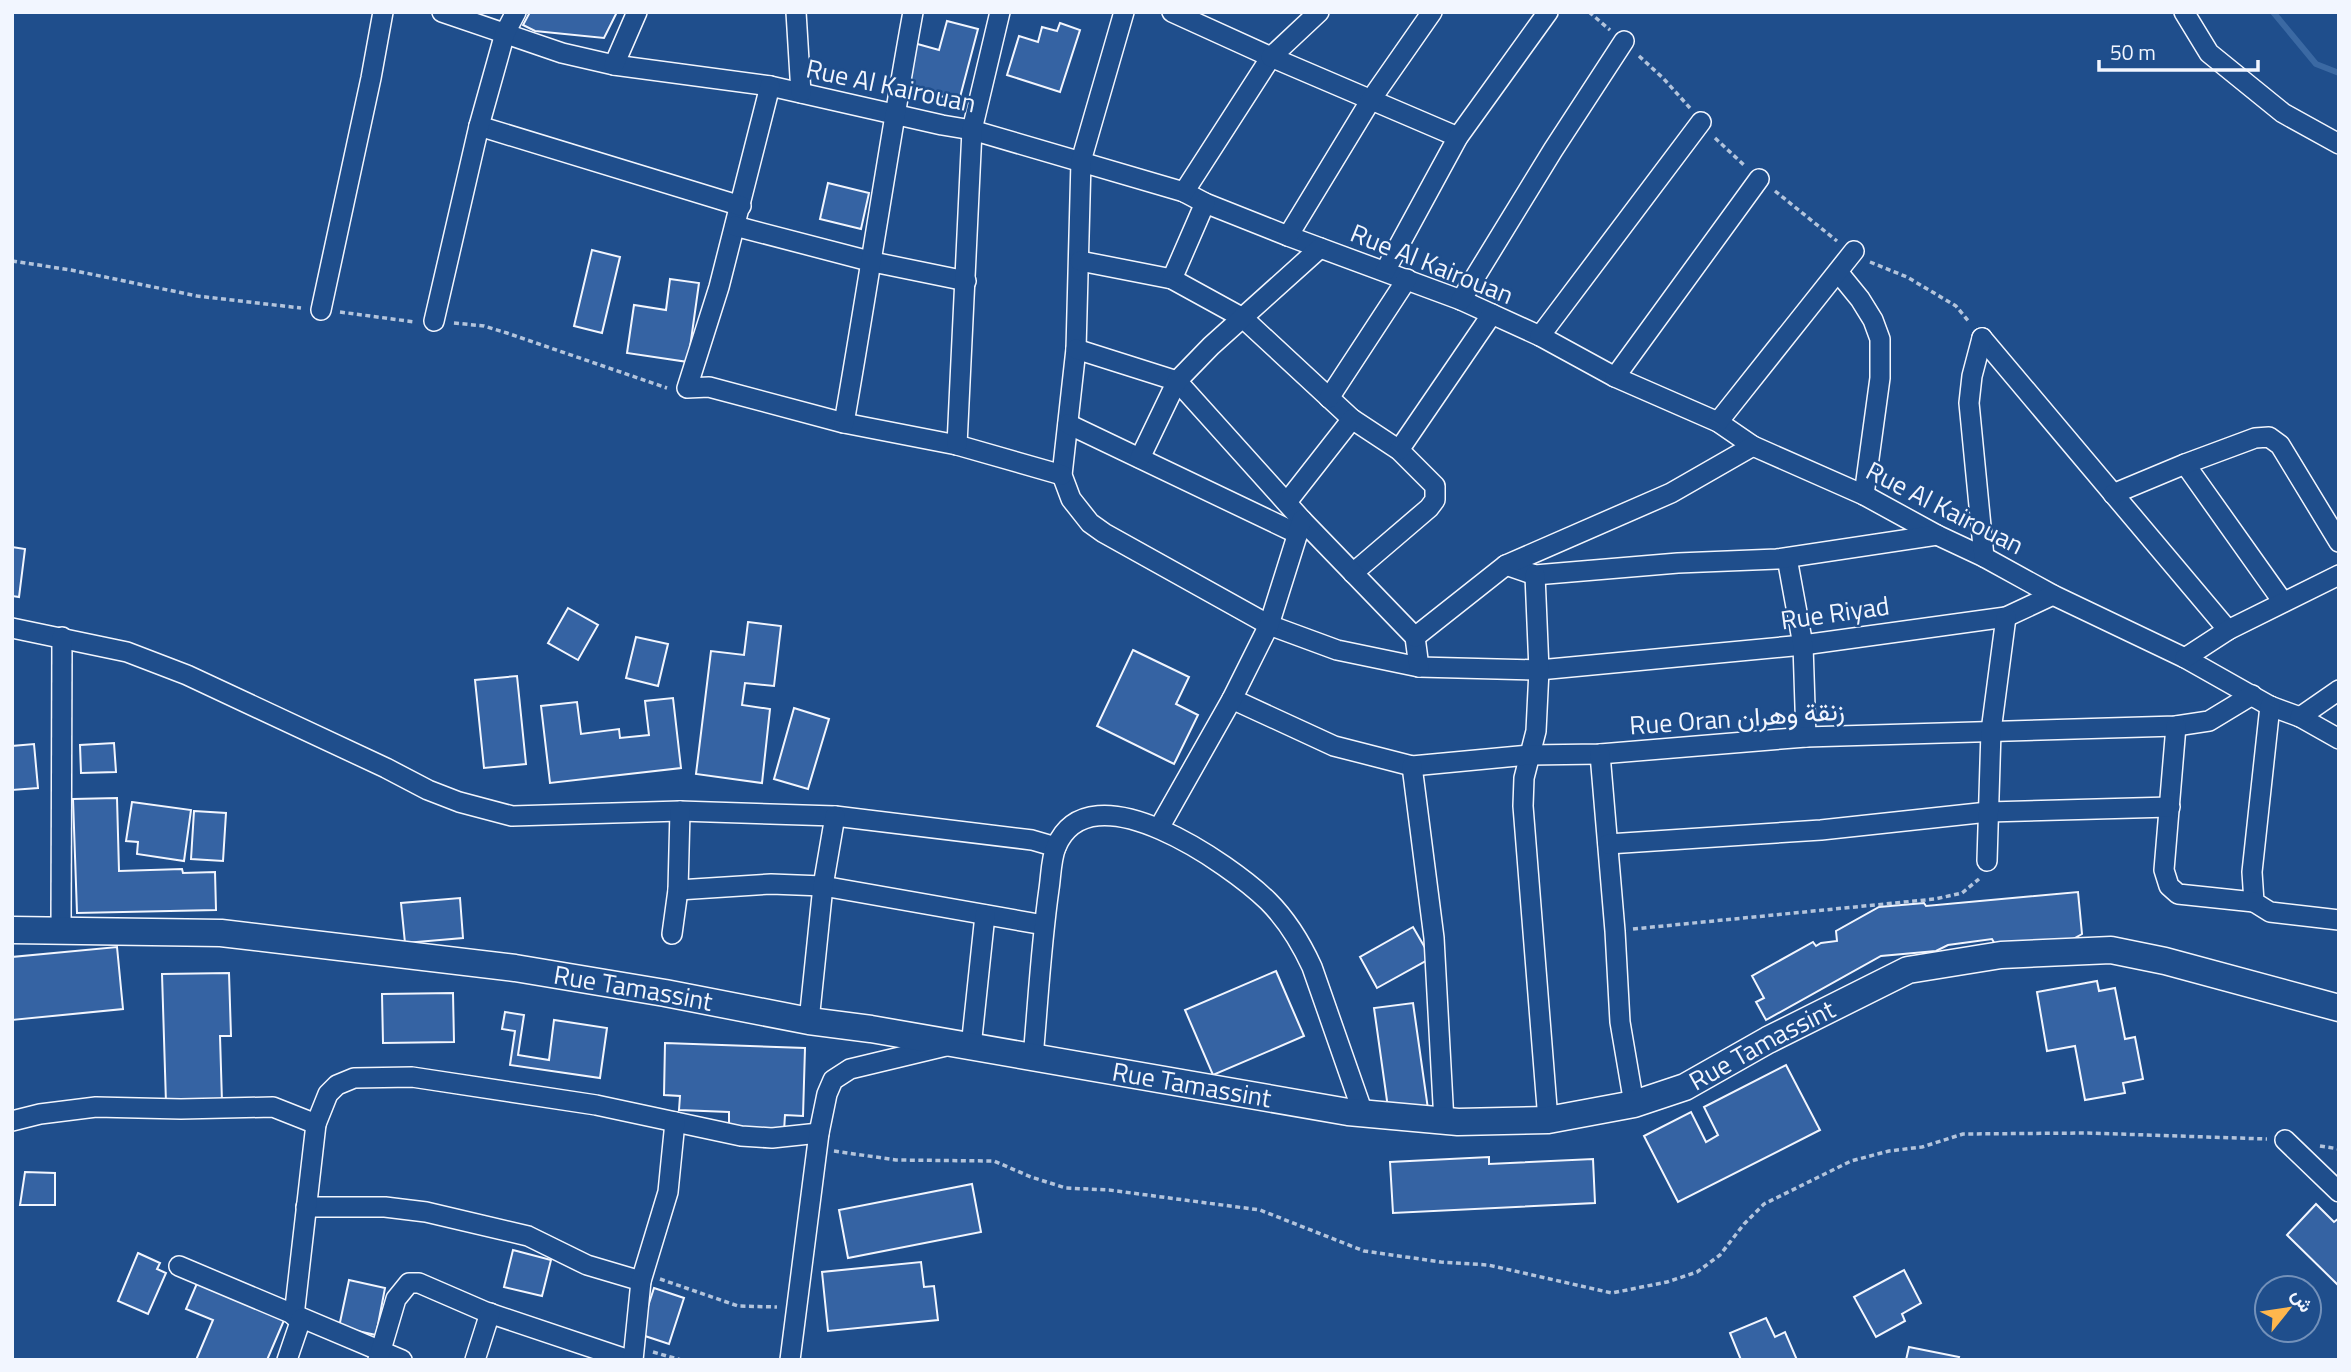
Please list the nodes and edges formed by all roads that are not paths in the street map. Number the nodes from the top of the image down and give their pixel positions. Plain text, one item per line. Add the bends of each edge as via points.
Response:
1 (383, 12) edge
2 (442, 12) edge
3 (516, 12) edge
4 (637, 12) edge
5 (796, 12) edge
6 (913, 12) edge
7 (1000, 12) edge
8 (1124, 12) edge
9 (1172, 12) edge
10 (1319, 12) edge
11 (1432, 12) edge
12 (1548, 12) edge
13 (2184, 12) edge
14 (505, 33) junction
15 (1624, 41) road end
16 (1271, 57) junction
17 (614, 65) junction
18 (771, 86) junction
19 (802, 93) junction
20 (1372, 98) junction
21 (895, 114) junction
22 (1701, 122) road end
23 (479, 125) junction
24 (972, 130) junction
25 (1458, 137) junction
26 (2339, 145) edge
27 (1082, 161) junction
28 (1759, 178) road end
29 (1184, 192) junction
30 (1205, 202) junction
31 (741, 206) junction
32 (735, 226) junction
33 (1288, 236) junction
34 (1320, 248) junction
35 (1854, 251) road end
36 (1080, 261) junction
37 (873, 262) junction
38 (1385, 271) junction
39 (1838, 272) junction
40 (1172, 279) junction
41 (1407, 279) junction
42 (966, 281) junction
43 (1461, 300) junction
44 (321, 310) road end
45 (1492, 314) junction
46 (1243, 318) junction
47 (434, 321) road end
48 (1540, 335) junction
49 (1076, 349) junction
50 (1615, 377) junction
51 (1177, 382) junction
52 (1329, 398) junction
53 (1352, 419) junction
54 (1718, 422) junction
55 (844, 423) junction
56 (1068, 424) junction
57 (957, 444) junction
58 (1752, 446) junction
59 (1399, 450) junction
60 (1140, 458) junction
61 (2185, 464) junction
62 (1062, 475) junction
63 (2113, 494) junction
64 (1864, 495) junction
65 (1286, 502) junction
66 (1300, 527) junction
67 (1937, 535) junction
68 (2339, 542) edge
69 (1984, 557) junction
70 (1787, 558) junction
71 (1506, 565) junction
72 (1353, 573) junction
73 (1535, 575) junction
74 (2339, 575) edge
75 (2053, 595) junction
76 (2283, 602) junction
77 (2006, 617) junction
78 (1269, 625) junction
79 (12, 628) edge
80 (2228, 631) junction
81 (62, 637) junction
82 (1415, 637) junction
83 (1803, 645) junction
84 (2185, 658) junction
85 (1419, 667) junction
86 (1539, 670) junction
87 (2339, 690) edge
88 (2252, 695) junction
89 (1232, 699) junction
90 (2270, 706) junction
91 (2300, 717) junction
92 (2339, 721) edge
93 (2176, 726) junction
94 (2319, 727) junction
95 (1991, 731) junction
96 (1806, 737) junction
97 (2339, 739) edge
98 (1600, 754) junction
99 (1528, 755) junction
100 (1412, 766) junction
101 (2170, 807) junction
102 (680, 811) junction
103 (1988, 812) junction
104 (835, 816) junction
105 (1159, 828) junction
106 (1608, 844) junction
107 (1056, 847) junction
108 (1987, 861) road end
109 (823, 886) junction
110 (678, 890) junction
111 (2254, 902) junction
112 (985, 915) junction
113 (2339, 920) edge
114 (1044, 925) junction
115 (61, 929) junction
116 (12, 930) edge
117 (672, 934) dead end
118 (2339, 1008) edge
119 (809, 1021) junction
120 (963, 1046) junction
121 (1033, 1058) junction
122 (1634, 1104) junction
123 (1363, 1113) junction
124 (1548, 1120) junction
125 (12, 1121) edge
126 (675, 1122) junction
127 (1444, 1122) junction
128 (316, 1124) junction
129 (818, 1140) junction
130 (2285, 1140) road end
131 (2339, 1192) edge
132 (306, 1208) junction
133 (179, 1266) dead end
134 (642, 1277) junction
135 (490, 1313) junction
136 (298, 1318) junction
137 (379, 1356) edge
138 (632, 1356) edge
139 (287, 1360) edge
140 (402, 1360) edge
141 (475, 1360) edge
142 (790, 1360) edge

1 - 44 street
2 - 14 street, Rue Al Kairouan
3 - 14 street
4 - 17 street
5 - 19 street
6 - 21 street
7 - 24 street
8 - 27 street
9 - 16 street
10 - 16 street
11 - 20 street
12 - 25 street
13 - 26 street via 2209,53 2283,113
14 - 17 street, Rue Al Kairouan
14 - 23 street
15 - 43 street
16 - 20 street
16 - 29 street
17 - 18 street, Rue Al Kairouan
18 - 19 street, Rue Al Kairouan
18 - 31 street
19 - 21 street, Rue Al Kairouan
20 - 25 street
20 - 33 street
21 - 24 street, Rue Al Kairouan
21 - 37 street
22 - 48 street
23 - 31 street
23 - 47 street
24 - 27 street, Rue Al Kairouan
24 - 42 street
25 - 38 street
27 - 29 street, Rue Al Kairouan
27 - 36 street
28 - 50 street
29 - 30 street, Rue Al Kairouan
30 - 33 street, Rue Al Kairouan
30 - 40 street
31 - 32 street
32 - 37 street
32 - 55 street via 687,387 709,387
33 - 34 street, Rue Al Kairouan
34 - 38 street, Rue Al Kairouan
34 - 46 street
35 - 39 street
36 - 40 street
36 - 49 street
37 - 42 street
37 - 55 street
38 - 41 street, Rue Al Kairouan
39 - 54 street
39 - 64 street via 1860,299 1880,339 1880,378
40 - 46 street
41 - 43 street, Rue Al Kairouan
41 - 52 street
42 - 57 street
43 - 45 street, Rue Al Kairouan
45 - 48 street, Rue Al Kairouan
45 - 59 street
46 - 51 street
46 - 52 street
48 - 50 street, Rue Al Kairouan
49 - 51 street
49 - 56 street
50 - 54 street, Rue Al Kairouan
51 - 60 street
51 - 65 street
52 - 53 street
53 - 59 street
53 - 65 street
54 - 58 street, Rue Al Kairouan
55 - 57 street
56 - 60 street
56 - 62 street
57 - 62 street
58 - 64 street, Rue Al Kairouan
58 - 71 street via 1671,493
59 - 72 street via 1435,485 1435,500
60 - 66 street
61 - 63 street
61 - 68 street via 2269,437 2280,445
61 - 76 street
62 - 78 street, Rue Riyad via 1071,499 1090,523
63 - 69 street via 1983,338 1969,403
63 - 80 street
64 - 67 street, Rue Al Kairouan
65 - 66 street
66 - 72 street
66 - 78 street
67 - 69 street, Rue Al Kairouan
67 - 70 street
69 - 75 street, Rue Al Kairouan
70 - 73 street
70 - 83 street
71 - 73 street
71 - 82 street
72 - 82 street
73 - 86 street
74 - 76 street
75 - 77 street, Rue Riyad
75 - 84 street, Rue Al Kairouan
76 - 80 street
77 - 83 street, Rue Riyad
77 - 95 street
78 - 85 street, Rue Riyad via 1337,650
78 - 89 street
79 - 81 street
80 - 84 street
81 - 102 street via 127,652 187,675 459,802 512,816
81 - 115 street
82 - 85 street
83 - 86 street, Rue Riyad
83 - 96 street
84 - 88 street, Rue Al Kairouan
85 - 86 street, Rue Riyad
86 - 99 street via 1536,731
87 - 91 street
88 - 90 street, Rue Al Kairouan
88 - 93 street, Rue Oran زنقة وهران via 2209,721
89 - 100 street, Rue Oran زنقة وهران via 1334,746
89 - 105 street
90 - 91 street, Rue Al Kairouan
90 - 111 street via 2252,872
91 - 94 street, Rue Al Kairouan
92 - 94 street
93 - 95 street, Rue Oran زنقة وهران
93 - 101 street
94 - 97 street, Rue Al Kairouan
95 - 96 street, Rue Oran زنقة وهران
95 - 103 street
96 - 98 street, Rue Oran زنقة وهران
98 - 99 street, Rue Oran زنقة وهران
98 - 106 street
99 - 100 street, Rue Oran زنقة وهران
99 - 124 street via 1523,806
100 - 127 street via 1434,938
101 - 103 street
101 - 111 street via 2164,870 2169,886 2178,894
102 - 104 street
102 - 110 street
103 - 106 street via 1821,830
103 - 108 street
104 - 107 street via 1032,840
104 - 109 street
105 - 107 street via 1095,815 1067,831
105 - 123 street via 1192,845 1249,886 1291,930 1312,967
106 - 122 street via 1620,1022
107 - 114 street
109 - 110 street
109 - 112 street
109 - 119 street
110 - 117 street
111 - 113 street via 2270,912
112 - 114 street
112 - 120 street
114 - 121 street
115 - 116 main road, Rue Tamassint
115 - 119 main road, Rue Tamassint via 221,933 516,968
118 - 122 main road, Rue Tamassint via 2110,950 2001,955 1908,970 1685,1087
119 - 120 main road, Rue Tamassint
120 - 121 main road, Rue Tamassint
120 - 129 street via 850,1069 834,1080 827,1094
121 - 123 main road, Rue Tamassint
122 - 124 main road, Rue Tamassint
123 - 127 main road, Rue Tamassint
124 - 127 main road, Rue Tamassint
125 - 128 street via 96,1107 273,1107
126 - 128 street via 412,1077 354,1078 337,1085 328,1094
126 - 129 street via 741,1136
126 - 134 street via 668,1192
128 - 132 street
129 - 142 street
130 - 131 street
132 - 134 street via 384,1207 426,1212 528,1236 587,1265
132 - 136 street
133 - 136 street
134 - 138 street
135 - 137 street via 409,1283 396,1299
135 - 138 street
135 - 141 street
136 - 137 street
136 - 139 street
137 - 140 street

